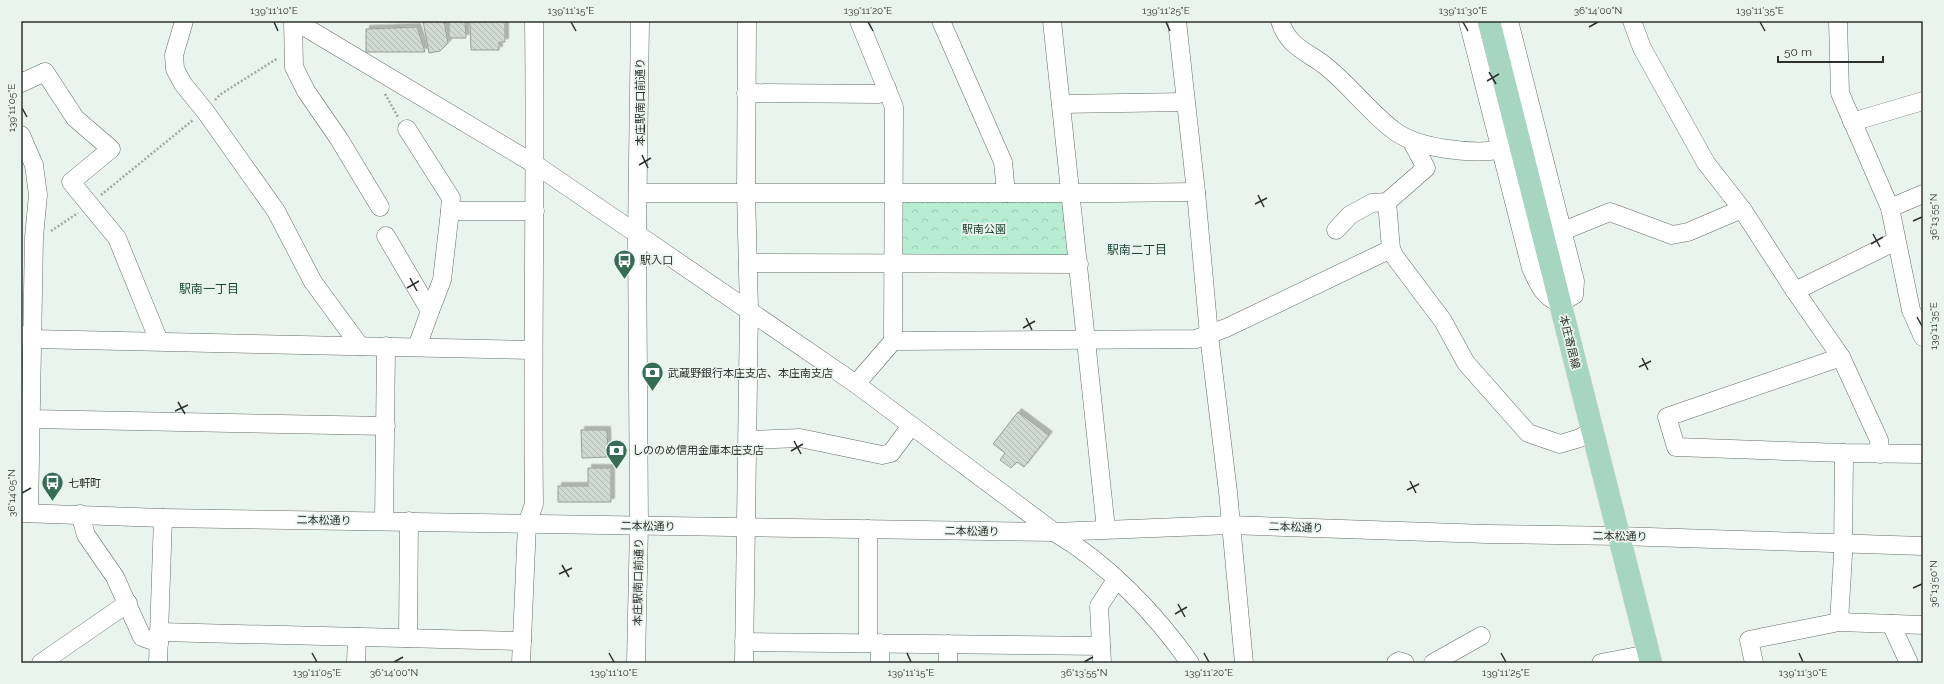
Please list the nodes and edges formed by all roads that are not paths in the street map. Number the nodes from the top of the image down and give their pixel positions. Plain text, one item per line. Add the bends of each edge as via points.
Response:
1 (184, 21) edge
2 (294, 21) edge
3 (534, 21) edge
4 (640, 21) edge
5 (747, 21) edge
6 (859, 21) edge
7 (941, 21) edge
8 (1052, 21) edge
9 (1177, 21) edge
10 (1280, 21) edge
11 (1468, 21) edge
12 (1489, 21) edge
13 (1509, 21) edge
14 (1632, 21) edge
15 (1838, 21) edge
16 (21, 83) edge
17 (887, 88) junction
18 (746, 93) junction
19 (1923, 101) edge
20 (1185, 102) junction
21 (1061, 104) junction
22 (1852, 122) junction
23 (407, 129) road end
24 (21, 135) edge
25 (1411, 140) junction
26 (1500, 150) junction
27 (536, 166) junction
28 (639, 192) junction
29 (746, 192) junction
30 (1196, 192) junction
31 (1006, 193) junction
32 (1069, 193) junction
33 (893, 194) junction
34 (1923, 194) edge
35 (1387, 202) junction
36 (380, 207) dead end
37 (1742, 208) junction
38 (1890, 208) junction
39 (450, 211) junction
40 (535, 211) junction
41 (1336, 230) dead end
42 (1563, 231) junction
43 (637, 234) junction
44 (386, 236) dead end
45 (1896, 241) junction
46 (1391, 249) junction
47 (748, 263) junction
48 (893, 263) junction
49 (1079, 264) junction
50 (1795, 291) junction
51 (1560, 302) junction
52 (1917, 308) edge
53 (749, 309) junction
54 (430, 311) junction
55 (1209, 335) junction
56 (27, 337) edge
57 (1923, 337) edge
58 (1086, 340) junction
59 (893, 341) junction
60 (159, 342) junction
61 (360, 346) junction
62 (386, 346) junction
63 (417, 347) junction
64 (532, 350) junction
65 (1841, 357) junction
66 (856, 384) junction
67 (26, 418) edge
68 (386, 426) junction
69 (911, 426) junction
70 (1592, 431) junction
71 (748, 440) junction
72 (1844, 453) junction
73 (1880, 454) junction
74 (1923, 454) edge
75 (25, 513) edge
76 (80, 514) junction
77 (163, 518) junction
78 (384, 521) junction
79 (409, 522) junction
80 (527, 524) junction
81 (639, 525) junction
82 (1230, 525) junction
83 (746, 527) junction
84 (868, 529) junction
85 (1106, 529) junction
86 (1054, 532) junction
87 (1619, 536) junction
88 (1843, 545) junction
89 (1923, 546) edge
90 (1116, 580) junction
91 (128, 603) junction
92 (1839, 622) junction
93 (1891, 624) junction
94 (1923, 625) edge
95 (1481, 636) dead end
96 (357, 637) junction
97 (159, 638) junction
98 (408, 638) junction
99 (522, 641) junction
100 (744, 642) junction
101 (874, 643) junction
102 (948, 644) junction
103 (1102, 654) edge
104 (1649, 658) edge
105 (41, 663) edge
106 (158, 663) edge
107 (356, 663) edge
108 (521, 663) edge
109 (636, 663) edge
110 (744, 663) edge
111 (880, 663) edge
112 (948, 663) edge
113 (1190, 663) edge
114 (1244, 663) edge
115 (1396, 663) edge
116 (1405, 663) edge
117 (1433, 663) edge
118 (1601, 663) edge
119 (1754, 663) edge
120 (1909, 663) edge

1 - 61 street via 174,55 175,68 183,84 276,211 313,282
2 - 27 street
2 - 36 street via 294,67 306,91
3 - 27 street
4 - 28 street, 本庄駅南口前通り
5 - 18 street
6 - 17 street
7 - 31 street via 1003,162
8 - 21 street
9 - 20 street
10 - 25 street via 1282,30 1293,44 1322,62 1392,130
11 - 26 street
12 - 51 main road, 本庄寄居線
13 - 42 street
14 - 37 street via 1642,48 1706,163
15 - 22 street via 1840,93
16 - 60 street via 45,72 75,118 111,149 70,182 117,238
17 - 18 street via 878,94
17 - 33 street via 894,107
18 - 29 street
19 - 22 street
20 - 21 street
20 - 30 street
21 - 32 street
22 - 38 street
23 - 39 street via 451,198
24 - 56 street via 34,165 38,195
25 - 26 street via 1452,150
25 - 35 street via 1426,168
26 - 51 street via 1531,268 1544,292 1553,300
27 - 40 street
27 - 43 street
28 - 29 street
28 - 43 street, 本庄駅南口前通り
29 - 33 street
29 - 47 street
30 - 32 street
30 - 55 street
31 - 32 street
31 - 33 street
32 - 49 street
33 - 48 street
34 - 38 street
35 - 41 street via 1372,203 1350,215
35 - 46 street
37 - 42 street via 1688,232 1672,235 1610,212
37 - 50 street
38 - 45 street
39 - 40 street
39 - 54 street via 442,280
40 - 64 street
42 - 51 street via 1576,286 1574,295
43 - 53 street
43 - 81 street, 本庄駅南口前通り
44 - 54 street
45 - 50 street
45 - 52 street
46 - 55 street
46 - 70 street via 1413,283 1443,321 1466,364 1528,433 1560,444
47 - 48 street
47 - 53 street
48 - 49 street
48 - 59 street
49 - 58 street
50 - 65 street
51 - 70 main road, 本庄寄居線
52 - 57 street
53 - 66 street
53 - 71 street
54 - 63 street
55 - 58 street via 1196,339
55 - 82 street
56 - 60 street
56 - 67 street
58 - 59 street
58 - 85 street
59 - 66 street
60 - 61 street
61 - 62 street
62 - 63 street
62 - 68 street
63 - 64 street
64 - 80 street via 534,504
65 - 72 street via 1666,417 1676,446
65 - 73 street via 1879,440
66 - 69 street
67 - 68 street
67 - 75 street
68 - 78 street
69 - 71 street via 891,453 882,455 800,438
69 - 86 street
70 - 87 main road, 本庄寄居線
71 - 83 street
72 - 73 street
72 - 88 street
73 - 74 street
75 - 76 street, 二本松通り
76 - 77 street, 二本松通り
76 - 91 street via 86,535 115,577
77 - 78 street, 二本松通り
77 - 97 street
78 - 79 street, 二本松通り
79 - 80 street, 二本松通り
79 - 98 street
80 - 81 street, 二本松通り
80 - 99 street
81 - 83 street, 二本松通り
81 - 109 street, 本庄駅南口前通り
82 - 85 street, 二本松通り
82 - 87 street, 二本松通り
82 - 114 street
83 - 84 street, 二本松通り
83 - 100 street
84 - 86 street, 二本松通り
84 - 101 street
85 - 86 street, 二本松通り
86 - 90 street via 1079,547
87 - 88 street, 二本松通り
87 - 104 main road, 本庄寄居線
88 - 89 street, 二本松通り
88 - 92 street
90 - 103 street via 1099,606
90 - 113 street via 1157,620
91 - 97 street via 142,637
91 - 105 street
92 - 93 street
92 - 119 street via 1749,640
93 - 94 street
93 - 120 street
95 - 117 street
96 - 97 street
96 - 98 street
96 - 107 street
97 - 106 street
98 - 99 street
99 - 108 street
100 - 101 street
100 - 110 street
101 - 102 street
101 - 111 street
102 - 103 street
102 - 112 street
104 - 118 street
115 - 116 street

